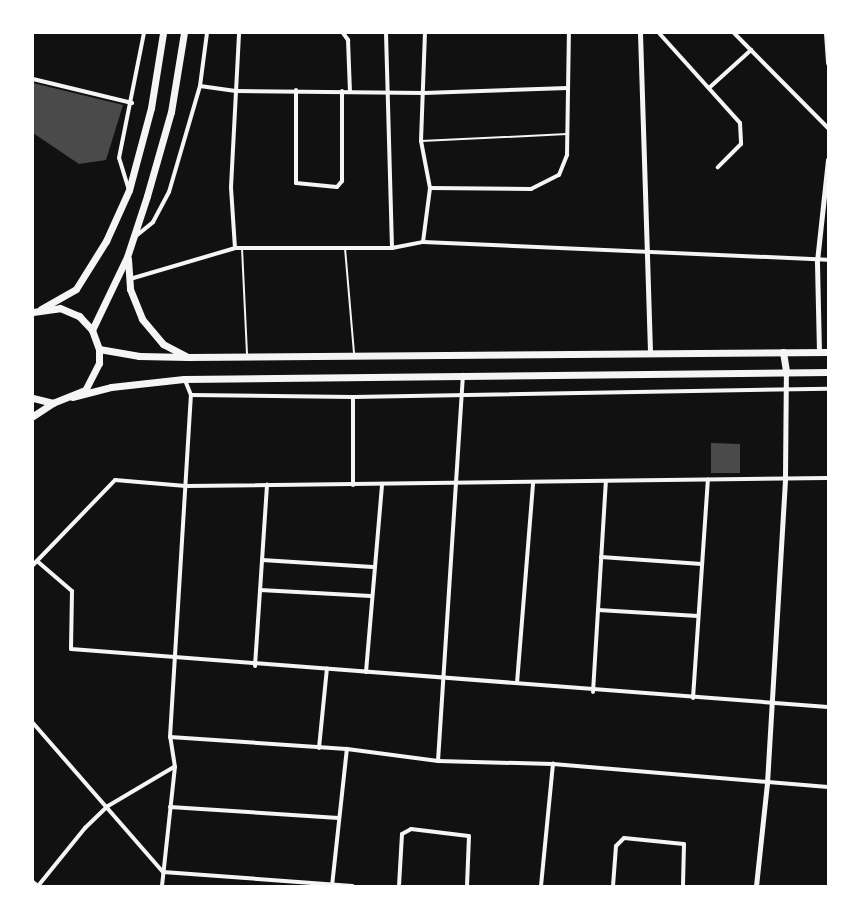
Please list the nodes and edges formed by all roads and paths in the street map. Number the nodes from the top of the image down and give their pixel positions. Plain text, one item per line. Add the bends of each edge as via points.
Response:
1 (144, 33) edge
2 (163, 33) edge
3 (184, 33) edge
4 (207, 33) edge
5 (239, 33) edge
6 (344, 33) edge
7 (386, 33) edge
8 (425, 33) edge
9 (569, 33) edge
10 (640, 33) edge
11 (659, 33) edge
12 (734, 33) edge
13 (826, 33) edge
14 (751, 50) junction
15 (828, 63) edge
16 (33, 79) edge
17 (200, 86) junction
18 (568, 88) junction
19 (709, 88) junction
20 (296, 90) junction
21 (236, 91) junction
22 (342, 91) junction
23 (350, 91) junction
24 (388, 92) junction
25 (423, 93) junction
26 (132, 103) junction
27 (828, 128) edge
28 (567, 134) junction
29 (421, 141) junction
30 (828, 160) edge
31 (718, 167) dead end
32 (430, 188) junction
33 (129, 190) junction
34 (133, 238) junction
35 (423, 242) junction
36 (235, 248) junction
37 (242, 248) junction
38 (345, 248) junction
39 (392, 248) junction
40 (647, 255) junction
41 (128, 257) junction
42 (828, 260) edge
43 (818, 261) junction
44 (129, 280) junction
45 (41, 309) junction
46 (33, 312) edge
47 (92, 330) junction
48 (99, 349) junction
49 (783, 352) junction
50 (819, 352) junction
51 (828, 352) edge
52 (650, 353) junction
53 (247, 356) junction
54 (354, 356) junction
55 (188, 357) junction
56 (786, 372) junction
57 (828, 372) edge
58 (463, 374) junction
59 (184, 379) junction
60 (828, 389) edge
61 (787, 390) junction
62 (191, 395) junction
63 (463, 396) junction
64 (72, 397) junction
65 (353, 397) junction
66 (33, 398) edge
67 (53, 403) junction
68 (33, 417) edge
69 (785, 477) junction
70 (828, 478) edge
71 (708, 480) junction
72 (606, 482) junction
73 (458, 483) junction
74 (267, 484) junction
75 (382, 484) junction
76 (533, 484) junction
77 (353, 485) junction
78 (186, 486) junction
79 (601, 557) junction
80 (262, 560) junction
81 (37, 561) junction
82 (702, 564) junction
83 (33, 565) edge
84 (373, 567) junction
85 (260, 590) junction
86 (371, 596) junction
87 (598, 609) junction
88 (698, 616) junction
89 (174, 657) junction
90 (255, 666) junction
91 (327, 668) junction
92 (366, 672) junction
93 (443, 680) junction
94 (517, 683) junction
95 (593, 692) junction
96 (693, 698) junction
97 (772, 704) junction
98 (828, 707) edge
99 (33, 723) edge
100 (170, 737) junction
101 (319, 748) junction
102 (347, 749) junction
103 (438, 761) junction
104 (553, 764) junction
105 (175, 767) junction
106 (767, 783) junction
107 (828, 787) edge
108 (108, 807) junction
109 (170, 807) junction
110 (339, 818) junction
111 (163, 872) junction
112 (33, 882) edge
113 (333, 885) edge
114 (38, 886) edge
115 (162, 886) edge
116 (352, 886) edge
117 (399, 886) edge
118 (467, 886) edge
119 (541, 886) edge
120 (613, 886) edge
121 (683, 886) edge
122 (756, 886) edge

1 - 26 street
2 - 33 highway via 151,108
3 - 34 highway via 171,111
4 - 17 street
5 - 21 street
6 - 23 street via 348,40
7 - 24 street
8 - 25 street
9 - 18 street
10 - 40 street
11 - 19 street
12 - 14 street
13 - 15 street
14 - 19 street
14 - 27 street
16 - 26 street
17 - 21 street
17 - 34 street via 169,192 153,222
18 - 25 street
18 - 28 street
19 - 31 street via 740,123 743,134 741,144
20 - 21 street
20 - 22 street
20 - 22 street via 296,183 337,188 342,181
21 - 36 street via 231,187
22 - 23 street
23 - 24 street
24 - 25 street
24 - 39 street
25 - 29 street
26 - 33 street via 119,158
28 - 29 lane
28 - 32 street via 564,165 550,182 531,189
29 - 32 street
30 - 43 street
32 - 35 street
33 - 45 highway via 106,241 76,289
34 - 41 highway
35 - 39 street
35 - 40 street
36 - 37 street
36 - 44 street
37 - 38 street
37 - 53 lane
38 - 39 street
38 - 54 lane
40 - 43 street
40 - 52 street
41 - 44 highway
41 - 47 highway
42 - 43 street
43 - 50 street
44 - 55 highway via 142,320 163,344
45 - 46 highway
45 - 47 highway via 60,308 79,316
47 - 48 highway
48 - 55 highway via 139,356
48 - 64 highway via 94,378
49 - 50 highway
49 - 52 highway
49 - 56 highway
50 - 51 highway
52 - 54 highway
53 - 54 highway
53 - 55 highway
56 - 57 highway
56 - 58 highway
56 - 61 street
58 - 59 highway
58 - 63 street
59 - 62 street
59 - 64 highway via 111,387
60 - 61 street
61 - 63 street
61 - 69 street
62 - 65 street
62 - 78 street
63 - 65 street
63 - 73 street
64 - 67 highway
65 - 77 street
66 - 67 highway
67 - 68 highway
69 - 70 street
69 - 71 street
69 - 97 street
71 - 72 street
71 - 82 street
72 - 76 street
72 - 79 street
73 - 75 street
73 - 76 street
73 - 93 street
74 - 77 street
74 - 78 street
74 - 80 street
75 - 77 street
75 - 84 street
76 - 94 street
78 - 81 street via 115,480
78 - 89 street
79 - 82 street
79 - 87 street
80 - 84 street
80 - 85 street
81 - 83 street
81 - 89 street via 72,591 71,649
82 - 88 street
84 - 86 street
85 - 86 street
85 - 90 street
86 - 92 street
87 - 88 street
87 - 95 street
88 - 96 street
89 - 90 street
89 - 100 street
90 - 91 street
91 - 92 street
91 - 101 street
92 - 93 street
93 - 94 street
93 - 103 street
94 - 95 street
95 - 96 street
96 - 97 street
97 - 98 street
97 - 106 street
99 - 108 street
100 - 101 street
100 - 105 street
101 - 102 street
102 - 103 street
102 - 110 street
103 - 104 street
104 - 106 street
104 - 119 street
105 - 108 street
105 - 109 street
106 - 107 street
106 - 122 street
108 - 111 street
108 - 114 street via 85,828
109 - 110 street
109 - 111 street
110 - 113 street
111 - 113 street
111 - 115 street
112 - 114 street
113 - 116 street
117 - 118 street via 402,834 411,830 470,836
120 - 121 street via 615,846 624,838 684,844

